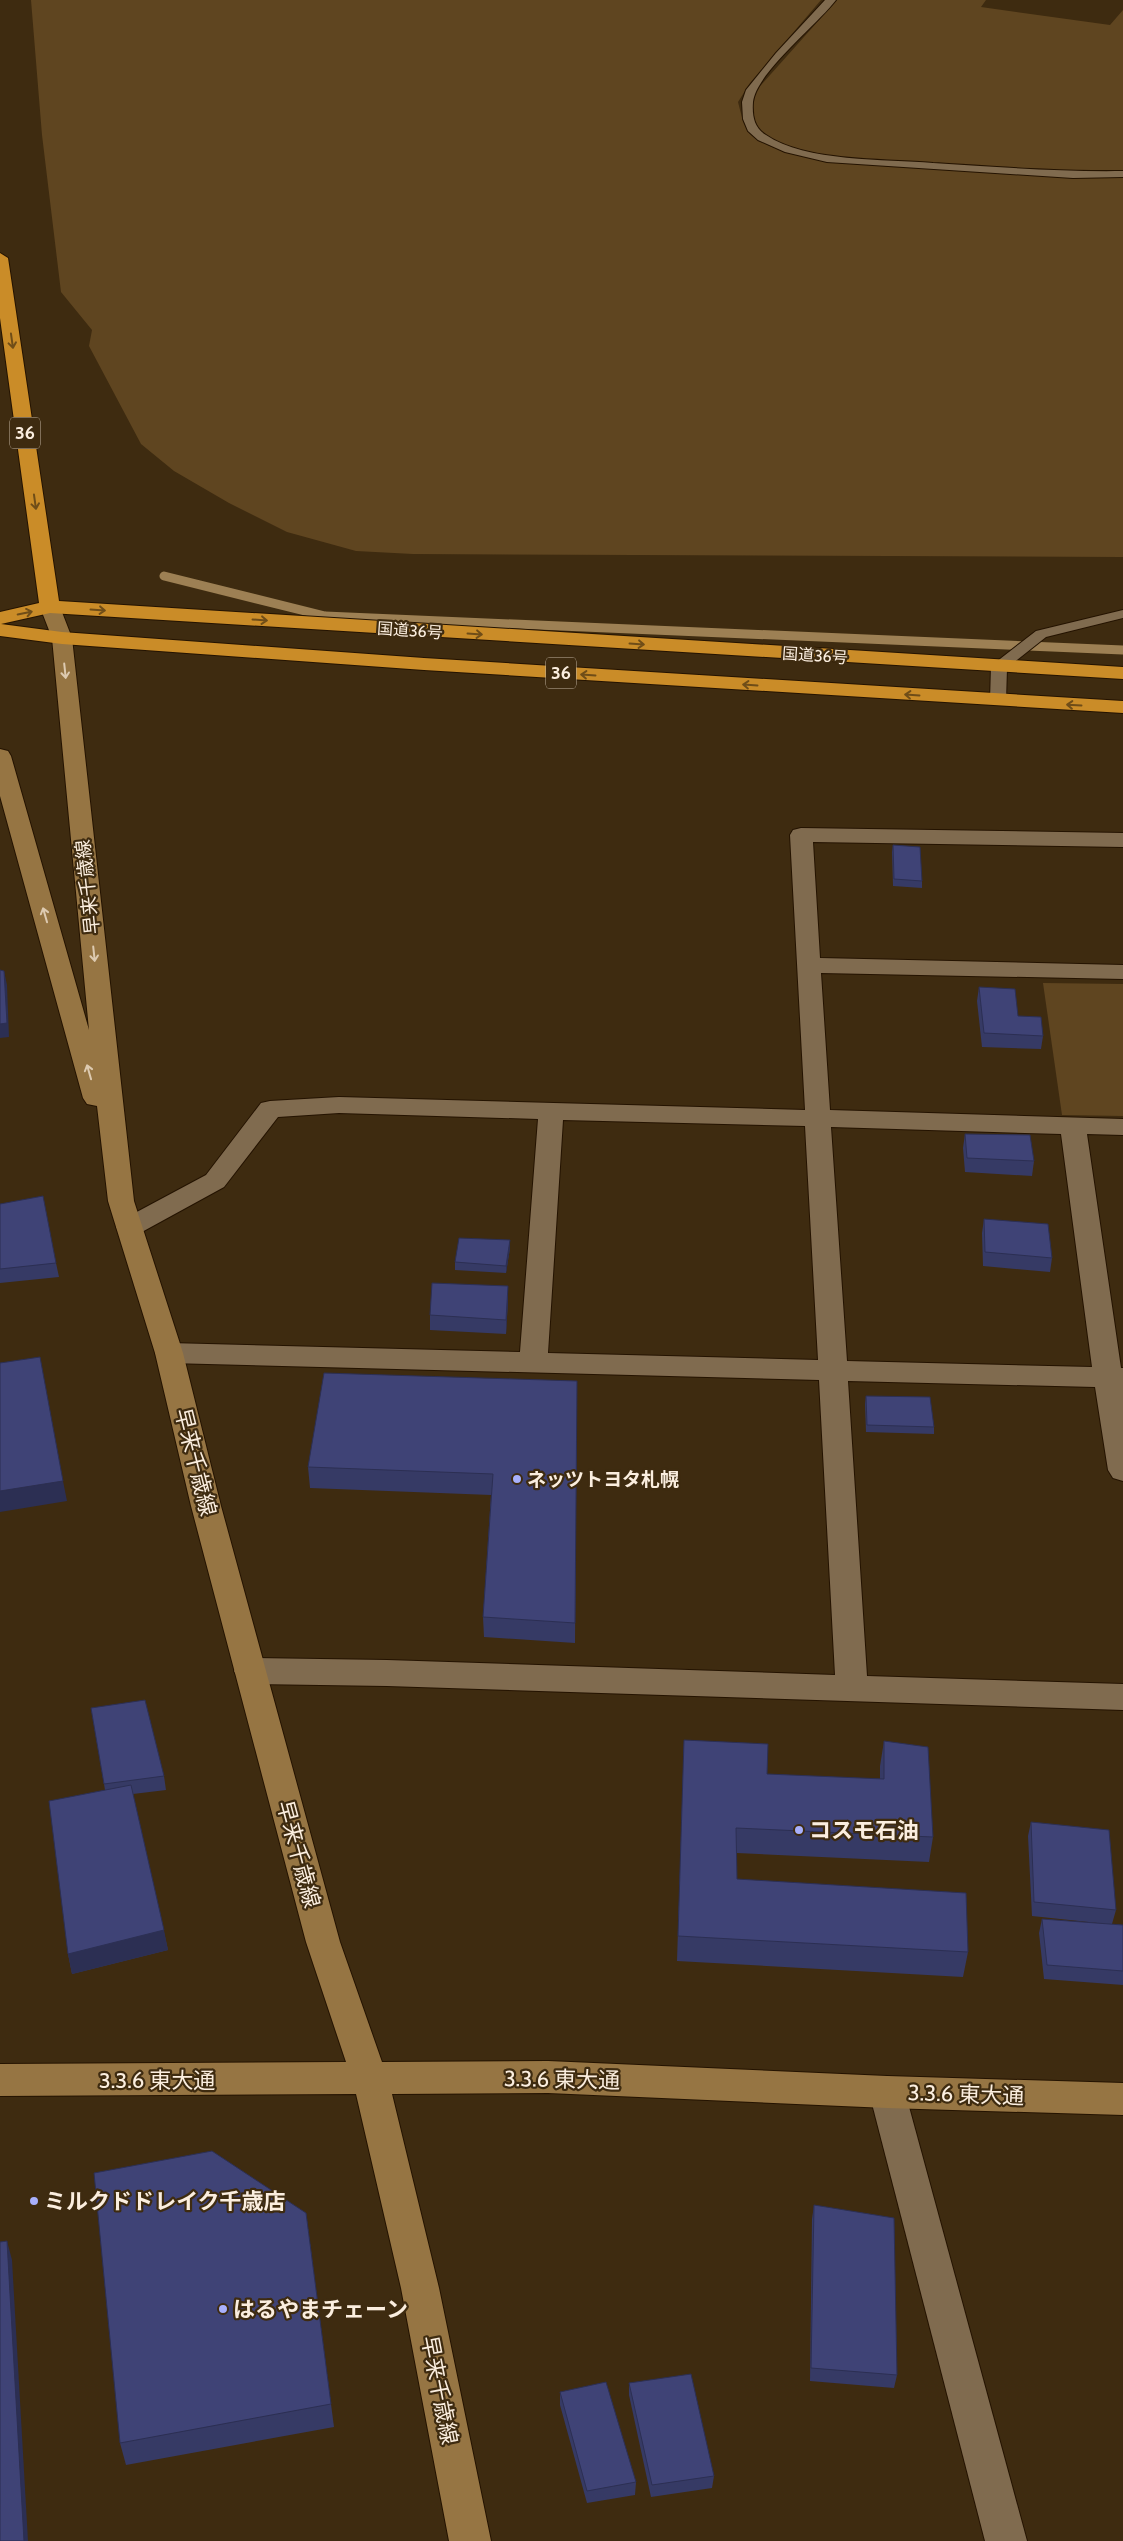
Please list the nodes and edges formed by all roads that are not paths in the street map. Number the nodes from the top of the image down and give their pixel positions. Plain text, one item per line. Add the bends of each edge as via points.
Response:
1 (831, 0) edge
2 (1123, 174) edge
3 (0, 258) edge
4 (50, 607) junction
5 (1123, 614) edge
6 (0, 618) edge
7 (0, 630) edge
8 (62, 638) junction
9 (999, 666) junction
10 (1123, 673) edge
11 (998, 701) junction
12 (1123, 707) edge
13 (0, 756) edge
14 (1123, 840) edge
15 (809, 965) junction
16 (1123, 972) edge
17 (551, 1111) junction
18 (819, 1118) junction
19 (1073, 1125) junction
20 (1123, 1126) edge
21 (116, 1169) junction
22 (130, 1227) junction
23 (169, 1353) junction
24 (533, 1362) junction
25 (831, 1370) junction
26 (1115, 1378) edge
27 (1123, 1470) edge
28 (250, 1671) junction
29 (852, 1688) junction
30 (1123, 1697) edge
31 (370, 2078) junction
32 (0, 2080) edge
33 (887, 2092) junction
34 (1123, 2099) edge
35 (470, 2541) edge
36 (1006, 2541) edge

1 - 2 lane via 779,54 750,90 749,121 760,136 827,159 1073,175
3 -> 4 highway, 36
6 -> 4 highway, 36
4 - 8 main road, 早来千歳線
4 -> 9 highway, 国道36号 / 36
5 - 9 lane via 1041,634
7 - 8 highway, 国道36号 / 36
11 -> 8 highway, 国道36号 / 36
8 -> 21 main road, 早来千歳線
9 - 10 highway, 国道36号 / 36
9 - 11 lane
12 -> 11 highway, 国道36号 / 36
21 -> 13 main road, 早来千歳線
14 - 15 street via 801,835
15 - 16 street
15 - 18 street
17 - 18 street
17 - 22 street via 339,1105 270,1109 214,1182
17 - 24 street
18 - 19 street
18 - 25 street
19 - 20 street
19 - 26 street
21 - 22 main road, 早来千歳線
22 - 23 main road, 早来千歳線
23 - 24 street
23 - 28 main road, 早来千歳線
24 - 25 street
25 - 26 street
25 - 29 street
26 - 27 street
28 - 29 street
28 - 31 main road, 早来千歳線 via 323,1942
29 - 30 street
31 - 32 main road, 3.3.6 東大通
31 - 33 main road, 3.3.6 東大通 via 548,2077
31 - 35 main road, 早来千歳線 via 420,2288
33 - 34 main road, 3.3.6 東大通
33 - 36 street

